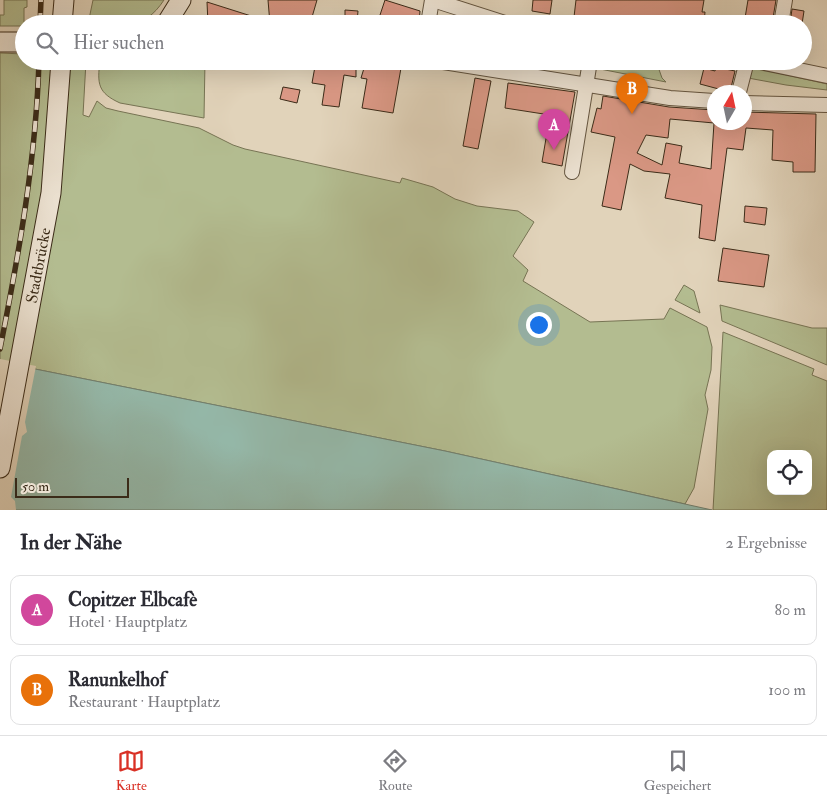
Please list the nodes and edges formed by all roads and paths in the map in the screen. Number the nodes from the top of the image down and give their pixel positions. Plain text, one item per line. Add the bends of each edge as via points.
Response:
1 (181, 0) edge
2 (433, 0) edge
3 (785, 0) edge
4 (172, 15) edge
5 (430, 15) edge
6 (480, 15) edge
7 (782, 15) edge
8 (0, 42) edge
9 (15, 42) edge
10 (60, 70) edge
11 (495, 70) edge
12 (588, 70) edge
13 (745, 70) edge
14 (802, 70) edge
15 (827, 76) edge
16 (586, 84) junction
17 (742, 85) edge
18 (707, 101) edge
19 (752, 103) edge
20 (827, 105) edge
21 (572, 172) dead end
22 (0, 468) edge

1 - 4 main road
2 - 5 street
2 - 6 street
3 - 7 street
8 - 9 main road
10 - 22 main road, Stadtbrücke via 49,202
11 - 16 street
12 - 16 street
13 - 17 street
14 - 15 street
16 - 18 street via 670,98
16 - 21 street
19 - 20 street

